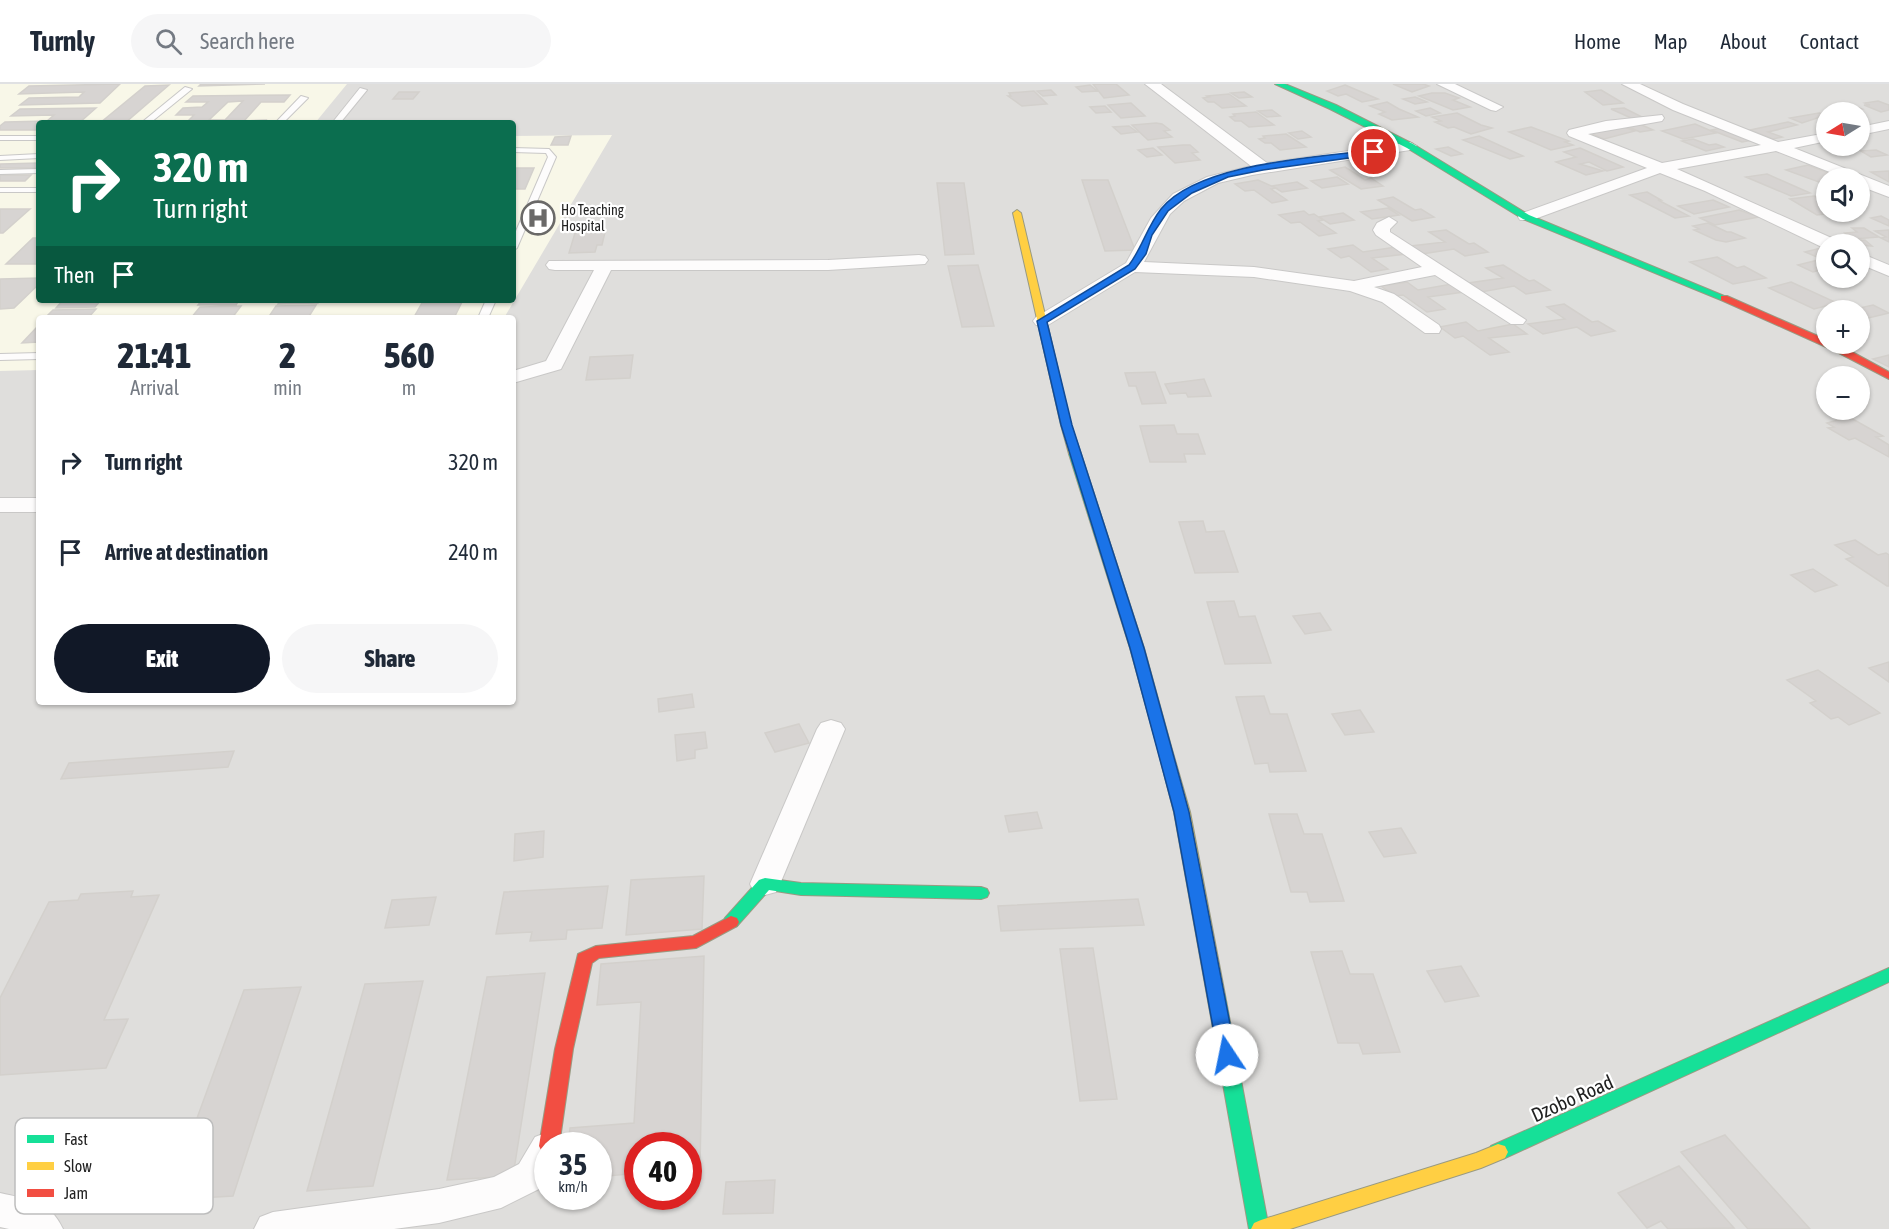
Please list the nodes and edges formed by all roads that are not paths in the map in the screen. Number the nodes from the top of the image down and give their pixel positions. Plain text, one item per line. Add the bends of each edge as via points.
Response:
1 (1152, 84) edge
2 (1279, 84) edge
3 (1444, 84) edge
4 (1629, 84) edge
5 (188, 89) dead end
6 (363, 90) dead end
7 (304, 98) dead end
8 (1496, 107) dead end
9 (1657, 118) dead end
10 (149, 120) edge
11 (282, 120) edge
12 (338, 120) edge
13 (1889, 125) edge
14 (1870, 129) edge
15 (0, 138) edge
16 (36, 138) edge
17 (1816, 139) edge
18 (1410, 147) junction
19 (1779, 147) junction
20 (516, 150) edge
21 (36, 156) edge
22 (0, 158) edge
23 (1263, 167) junction
24 (1660, 168) junction
25 (1831, 168) edge
26 (36, 171) edge
27 (0, 172) edge
28 (1870, 184) edge
29 (0, 190) edge
30 (36, 190) edge
31 (1889, 192) edge
32 (1017, 213) dead end
33 (1526, 217) junction
34 (1389, 222) dead end
35 (1816, 237) edge
36 (516, 241) edge
37 (919, 260) dead end
38 (1870, 262) edge
39 (555, 265) dead end
40 (605, 265) junction
41 (1132, 267) junction
42 (1438, 269) junction
43 (1889, 271) edge
44 (1353, 286) junction
45 (1517, 320) dead end
46 (1042, 321) junction
47 (1432, 329) dead end
48 (36, 356) edge
49 (0, 357) edge
50 (516, 376) edge
51 (1889, 376) edge
52 (0, 505) edge
53 (36, 505) edge
54 (831, 729) dead end
55 (765, 884) junction
56 (981, 893) dead end
57 (1889, 975) edge
58 (550, 1132) edge
59 (534, 1172) edge
60 (0, 1210) edge
61 (15, 1214) edge
62 (17, 1214) edge
63 (44, 1229) edge
64 (273, 1229) edge
65 (1260, 1229) edge

1 - 23 street
2 - 18 street
3 - 8 street
4 - 19 street
5 - 10 lane
6 - 12 lane
7 - 11 lane
9 - 24 street via 1606,124 1574,133
13 - 14 street
15 - 16 lane
17 - 19 street
18 - 23 street
18 - 33 street
19 - 24 street
19 - 25 street
20 - 36 lane via 549,151 552,157
21 - 22 lane
23 - 41 street via 1205,183 1165,209
24 - 33 street
24 - 35 street
26 - 27 lane
28 - 31 street
29 - 30 lane
32 - 46 street
33 - 51 street via 1667,273 1839,349
34 - 42 street via 1382,232
37 - 40 street via 828,265
38 - 43 street
39 - 40 street
40 - 50 street via 554,365
41 - 44 street via 1254,272
41 - 46 street
42 - 44 street
42 - 45 street
44 - 47 street via 1388,298
46 - 65 street via 1066,425 1137,648 1182,812
48 - 49 lane
52 - 53 street
54 - 55 street
55 - 56 street via 801,889
55 - 58 street via 730,923 696,942 596,952 585,959
57 - 65 street, Dzobo Road via 1481,1160
59 - 64 street via 501,1192 439,1206
60 - 61 street
62 - 63 street via 34,1218

